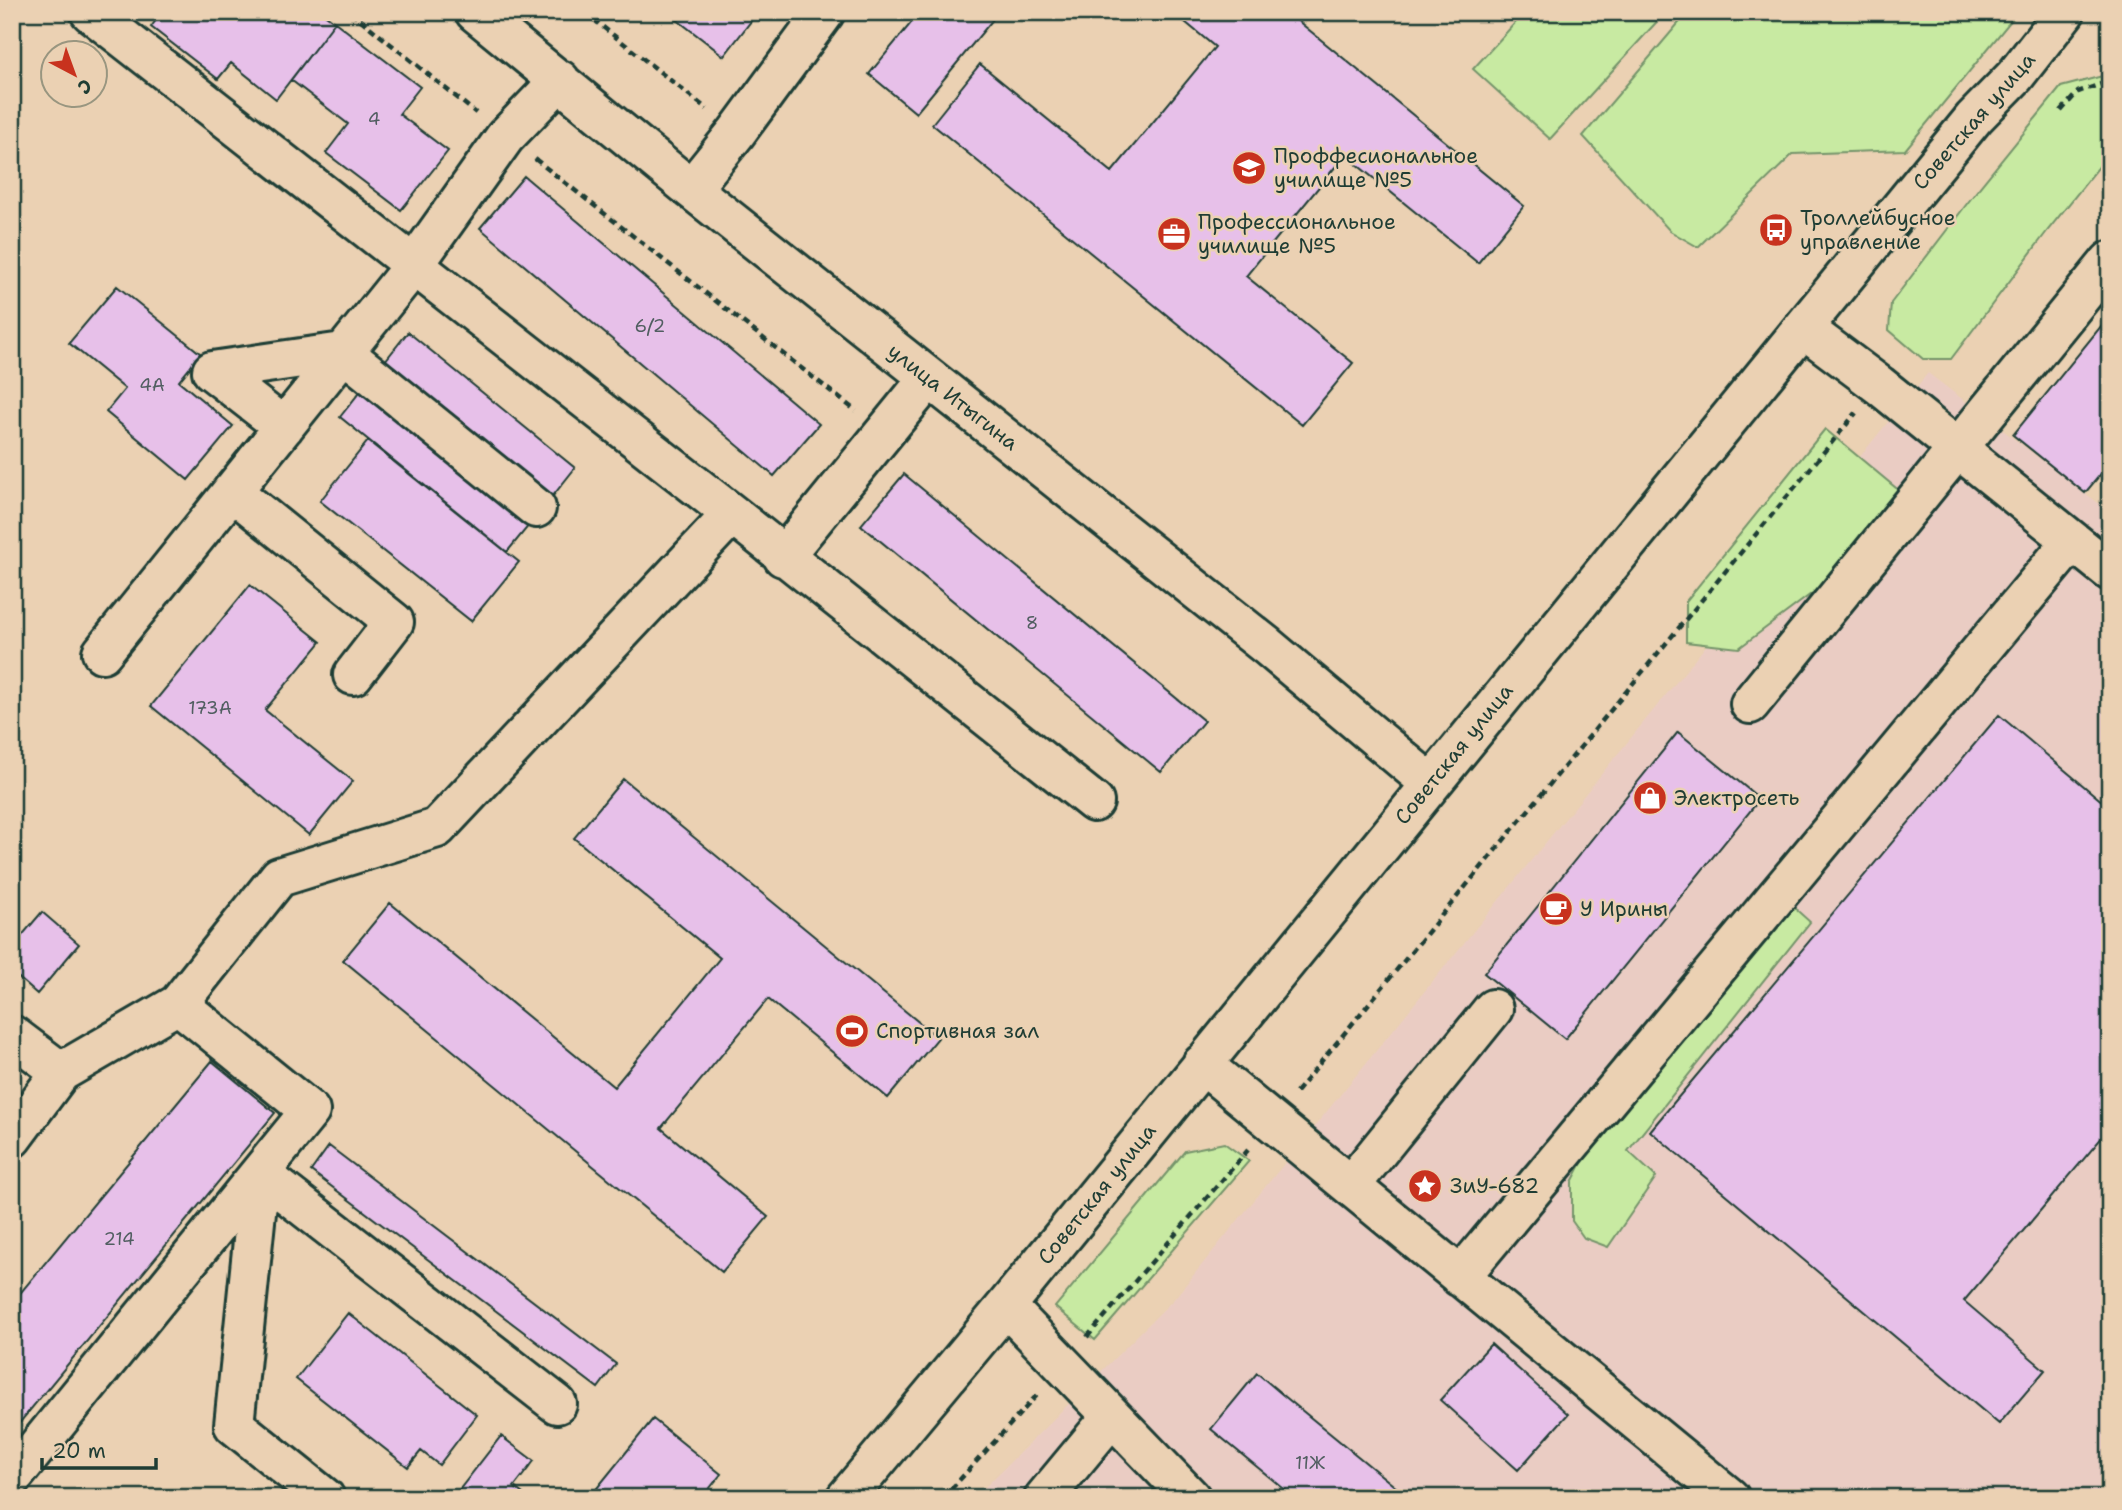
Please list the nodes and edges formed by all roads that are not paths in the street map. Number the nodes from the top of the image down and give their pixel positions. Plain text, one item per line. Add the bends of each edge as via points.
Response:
1 (90, 12) edge
2 (475, 12) edge
3 (825, 12) edge
4 (2065, 12) edge
5 (560, 80) junction
6 (691, 189) junction
7 (2110, 261) edge
8 (414, 265) junction
9 (1803, 328) junction
10 (343, 352) junction
11 (929, 378) junction
12 (284, 427) junction
13 (1957, 448) junction
14 (232, 491) junction
15 (536, 508) dead end
16 (732, 514) junction
17 (2072, 541) junction
18 (783, 556) junction
19 (2110, 571) edge
20 (102, 653) dead end
21 (353, 675) dead end
22 (1749, 704) dead end
23 (1430, 783) junction
24 (1094, 802) dead end
25 (178, 1004) junction
26 (1493, 1009) dead end
27 (12, 1035) edge
28 (1202, 1064) junction
29 (61, 1072) junction
30 (12, 1138) edge
31 (260, 1173) junction
32 (1351, 1185) junction
33 (1460, 1277) junction
34 (1006, 1306) junction
35 (557, 1404) dead end
36 (1112, 1416) junction
37 (12, 1478) edge
38 (325, 1498) edge
39 (846, 1498) edge
40 (1044, 1498) edge
41 (1191, 1498) edge
42 (1730, 1498) edge

1 - 8 street
2 - 5 street, улица Итыгина
3 - 6 street
4 - 9 street, Советская улица
5 - 6 street, улица Итыгина
5 - 8 street via 505,136
6 - 11 street, улица Итыгина
7 - 13 street
8 - 10 street
8 - 16 street
9 - 13 street
9 - 23 street, Советская улица
10 - 12 street
10 - 12 street via 212,371
10 - 15 street
11 - 18 street
11 - 23 street, улица Итыгина via 1267,646
12 - 14 street
13 - 17 street
13 - 22 street
14 - 20 street
14 - 21 street via 394,622
16 - 18 street
16 - 25 street via 437,828 279,877
17 - 19 street
17 - 33 street
18 - 24 street
23 - 28 street, Советская улица
25 - 29 street
25 - 31 street via 310,1111
26 - 32 street
27 - 29 street
28 - 32 street
28 - 34 street, Советская улица
29 - 30 street
31 - 35 street
31 - 37 street
31 - 38 street via 234,1424
32 - 33 street
33 - 42 street
34 - 36 street
34 - 39 street, Советская улица
36 - 40 street
36 - 41 street

